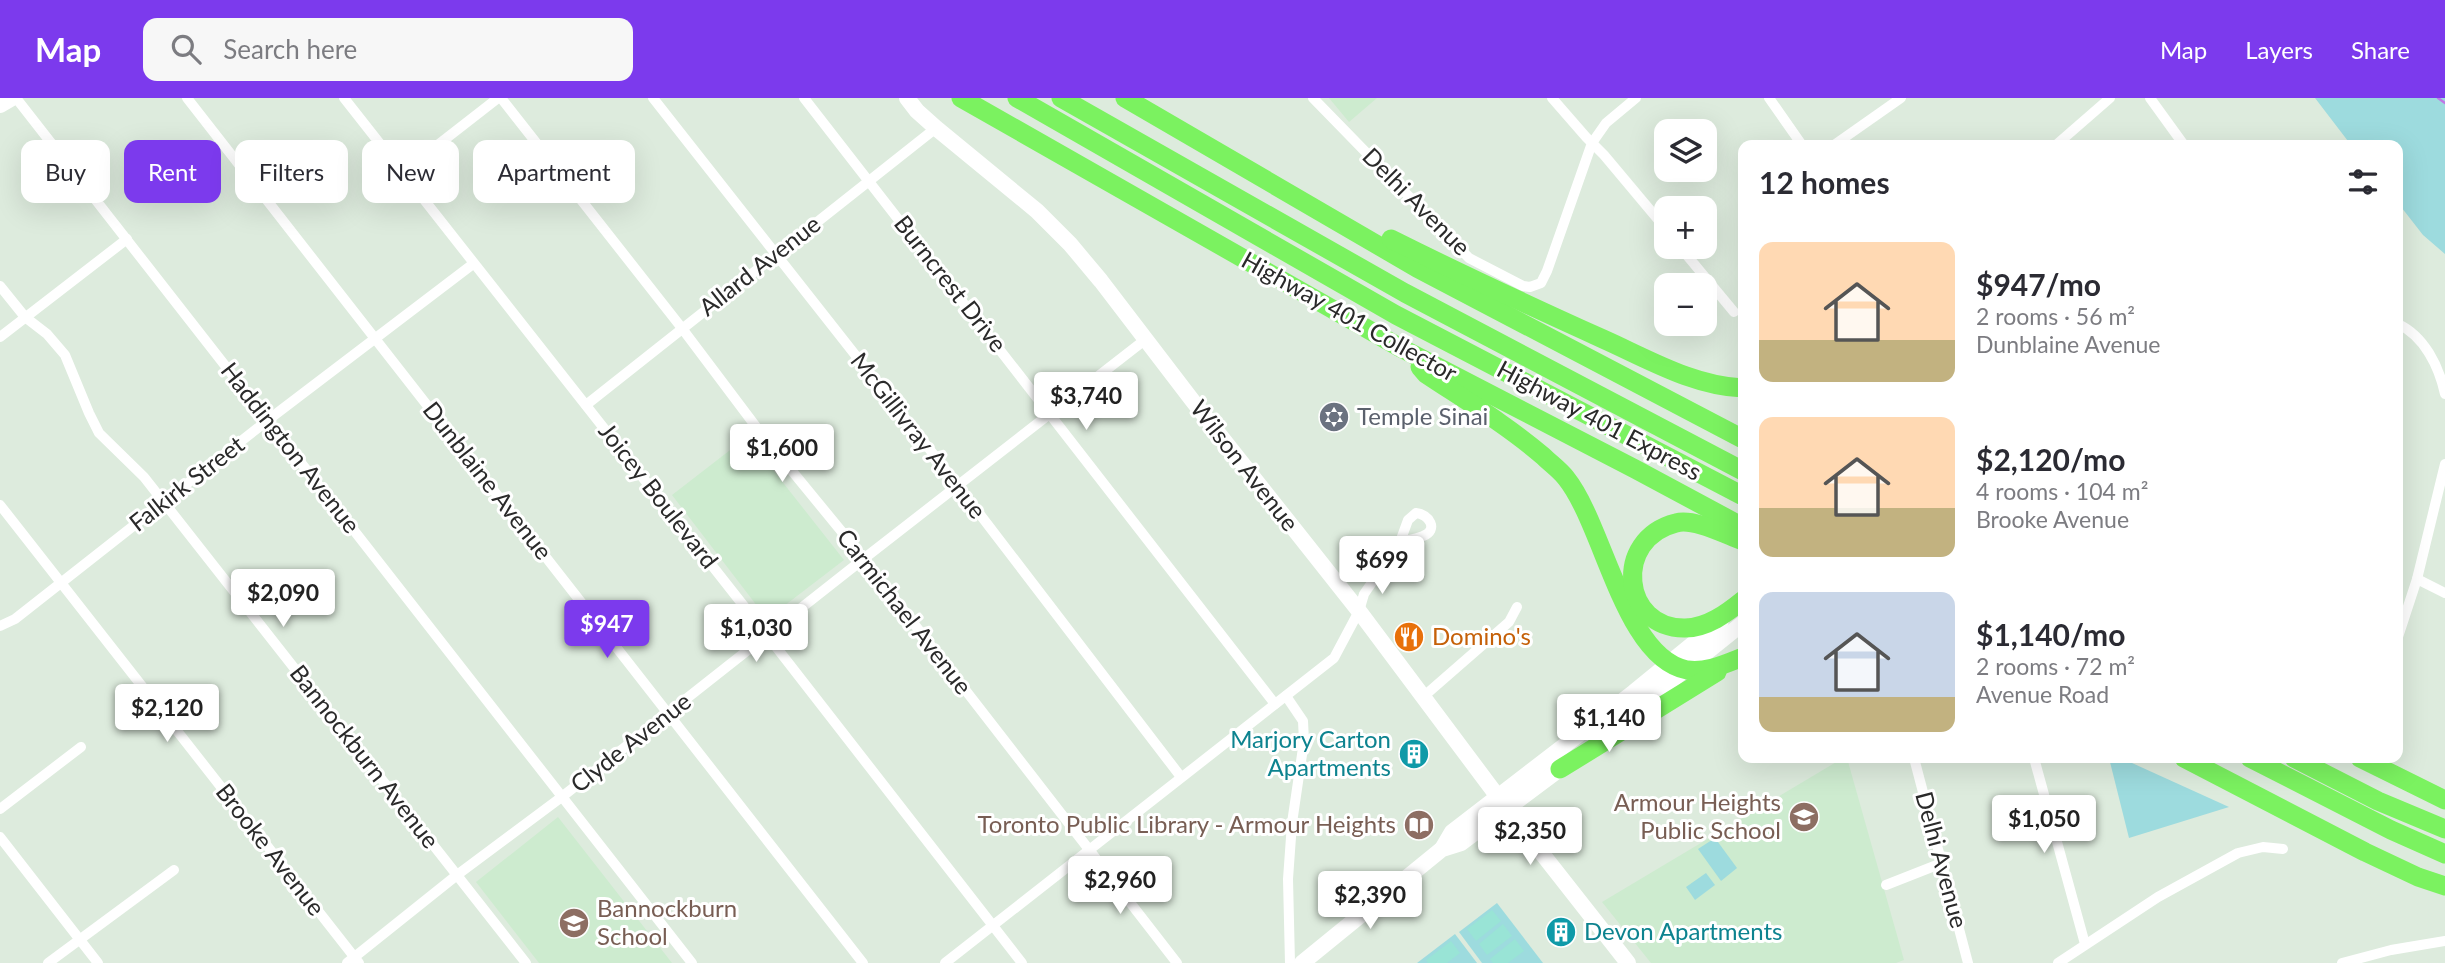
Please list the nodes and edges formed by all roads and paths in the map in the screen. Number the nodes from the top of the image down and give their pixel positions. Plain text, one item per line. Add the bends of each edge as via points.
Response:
1 (14, 98) edge
2 (187, 98) edge
3 (344, 98) edge
4 (499, 98) edge
5 (653, 98) edge
6 (804, 98) edge
7 (907, 98) edge
8 (961, 98) edge
9 (1017, 98) edge
10 (1061, 98) edge
11 (1125, 98) edge
12 (1313, 98) edge
13 (1552, 98) edge
14 (1636, 98) edge
15 (1769, 98) edge
16 (1901, 98) edge
17 (2110, 98) edge
18 (2150, 98) edge
19 (0, 105) edge
20 (936, 128) junction
21 (377, 140) edge
22 (445, 140) edge
23 (1798, 140) edge
24 (1841, 140) edge
25 (2062, 140) edge
26 (2180, 140) edge
27 (1592, 143) junction
28 (870, 181) junction
29 (426, 203) edge
30 (1320, 212) junction
31 (1654, 215) edge
32 (127, 239) junction
33 (776, 254) junction
34 (1691, 259) edge
35 (473, 264) junction
36 (0, 286) edge
37 (1734, 312) dead end
38 (25, 317) junction
39 (2403, 326) edge
40 (681, 327) junction
41 (0, 337) edge
42 (375, 337) junction
43 (1146, 339) junction
44 (1406, 351) junction
45 (1738, 388) edge
46 (2445, 394) edge
47 (586, 404) junction
48 (1051, 413) junction
49 (268, 420) junction
50 (1738, 436) edge
51 (2445, 464) edge
52 (1738, 468) edge
53 (957, 486) junction
54 (1738, 493) edge
55 (164, 502) junction
56 (0, 505) edge
57 (1738, 524) edge
58 (1738, 539) edge
59 (1400, 542) dead end
60 (863, 559) junction
61 (2417, 579) junction
62 (61, 583) junction
63 (2445, 593) edge
64 (1738, 605) edge
65 (1517, 607) dead end
66 (1738, 607) edge
67 (1359, 611) junction
68 (2403, 622) edge
69 (0, 626) edge
70 (1738, 626) edge
71 (767, 634) junction
72 (1738, 659) edge
73 (1738, 659) edge
74 (1677, 666) junction
75 (1286, 696) junction
76 (1423, 697) junction
77 (1275, 704) junction
78 (668, 713) junction
79 (81, 747) dead end
80 (1915, 763) edge
81 (2035, 763) edge
82 (2194, 763) edge
83 (2260, 763) edge
84 (2304, 763) edge
85 (2370, 763) edge
86 (1560, 769) junction
87 (1181, 776) junction
88 (564, 796) junction
89 (2445, 800) edge
90 (1503, 802) junction
91 (0, 809) edge
92 (2445, 829) edge
93 (0, 837) edge
94 (1088, 849) junction
95 (2283, 849) dead end
96 (2445, 854) edge
97 (1942, 863) junction
98 (174, 870) dead end
99 (457, 876) junction
100 (1886, 885) dead end
101 (2445, 886) edge
102 (993, 926) junction
103 (80, 939) junction
104 (2445, 941) edge
105 (2085, 944) junction
106 (354, 961) edge
107 (48, 963) edge
108 (98, 963) edge
109 (526, 963) edge
110 (692, 963) edge
111 (863, 963) edge
112 (945, 963) edge
113 (1022, 963) edge
114 (1177, 963) edge
115 (1290, 963) edge
116 (1302, 963) edge
117 (1628, 963) edge
118 (1968, 963) edge
119 (2058, 963) edge
120 (2342, 963) edge

1 - 19 main road
1 - 32 street, Haddington Avenue
2 - 42 street, Dunblaine Avenue
3 - 21 street, Joicey Boulevard
4 - 22 street
4 - 40 street, Carmichael Avenue
5 - 33 street, McGillivray Avenue
6 - 28 street, Burncrest Drive
7 - 20 main road, Wilson Avenue
8 - 44 highway, Highway 401 Collector
9 - 54 highway, Highway 401 Express via 1396,315
10 - 52 highway, Highway 401 Express via 1405,293
11 - 30 highway
12 - 27 street, Delhi Avenue via 1469,258 1523,286 1541,283 1547,271
13 - 27 street
14 - 27 street via 1606,123
15 - 23 street
16 - 24 street
17 - 25 street
18 - 26 street
20 - 28 street, Allard Avenue
20 - 43 main road, Wilson Avenue via 1070,244
27 - 31 street
28 - 33 street, Allard Avenue
28 - 48 street, Burncrest Drive
29 - 35 street, Joicey Boulevard
30 - 45 highway via 1375,232 1677,372
30 - 50 highway
32 - 38 street
32 - 49 street, Haddington Avenue
33 - 40 street, Allard Avenue
33 - 53 street, McGillivray Avenue
34 - 37 street
35 - 42 street, Falkirk Street
35 - 47 street, Joicey Boulevard
36 - 38 street, Bannockburn Avenue
38 - 41 street
38 - 55 street, Bannockburn Avenue via 65,355 99,433
39 - 46 street via 2430,354
40 - 47 street, Allard Avenue
40 - 60 street, Carmichael Avenue
42 - 49 street, Falkirk Street
42 - 78 street, Dunblaine Avenue
43 - 48 street, Clyde Avenue
43 - 67 main road, Wilson Avenue
44 - 57 highway, Highway 401 Collector
44 - 74 highway via 1426,374 1519,436 1566,476 1586,510 1633,623 1658,657
47 - 71 street, Joicey Boulevard
48 - 53 street, Clyde Avenue
48 - 77 street, Burncrest Drive
49 - 55 street, Falkirk Street
49 - 88 street, Haddington Avenue
51 - 61 street
53 - 60 street, Clyde Avenue
53 - 87 street, McGillivray Avenue
55 - 62 street, Falkirk Street
55 - 99 street, Bannockburn Avenue
56 - 62 street, Brooke Avenue
58 - 64 highway via 1678,522 1649,537 1637,551 1632,573 1643,608 1671,626 1688,628 1713,621
59 - 67 street via 1364,593
60 - 71 street, Clyde Avenue
60 - 94 street, Carmichael Avenue
61 - 63 street
61 - 68 street
62 - 69 street, Falkirk Street
62 - 106 street, Brooke Avenue
65 - 76 street via 1509,622
66 - 74 main road
67 - 75 street via 1334,658
67 - 76 main road, Wilson Avenue
70 - 74 main road
71 - 78 street, Clyde Avenue
71 - 102 street, Joicey Boulevard
72 - 74 highway via 1709,669
73 - 86 highway
74 - 86 main road
74 - 90 main road via 1634,692
75 - 77 street
75 - 115 street via 1303,721 1304,741 1288,879
76 - 90 main road, Wilson Avenue
77 - 87 street
78 - 88 street, Clyde Avenue
78 - 111 street, Dunblaine Avenue
79 - 91 street
80 - 97 street, Delhi Avenue
81 - 105 street
82 - 101 highway via 2365,852
83 - 96 highway
84 - 92 highway
85 - 89 highway
86 - 90 main road
87 - 94 street
88 - 99 street, Clyde Avenue
88 - 110 street, Haddington Avenue
90 - 116 main road via 1461,843 1443,849
90 - 117 main road, Wilson Avenue
93 - 103 street
94 - 102 street
94 - 114 street, Carmichael Avenue
95 - 105 street via 2263,847 2238,853
97 - 100 street
97 - 118 street, Delhi Avenue
98 - 103 street
99 - 106 street, Clyde Avenue
99 - 109 street, Bannockburn Avenue
102 - 112 street
102 - 113 street, Joicey Boulevard
103 - 107 street
103 - 108 street
104 - 120 street
105 - 119 street

